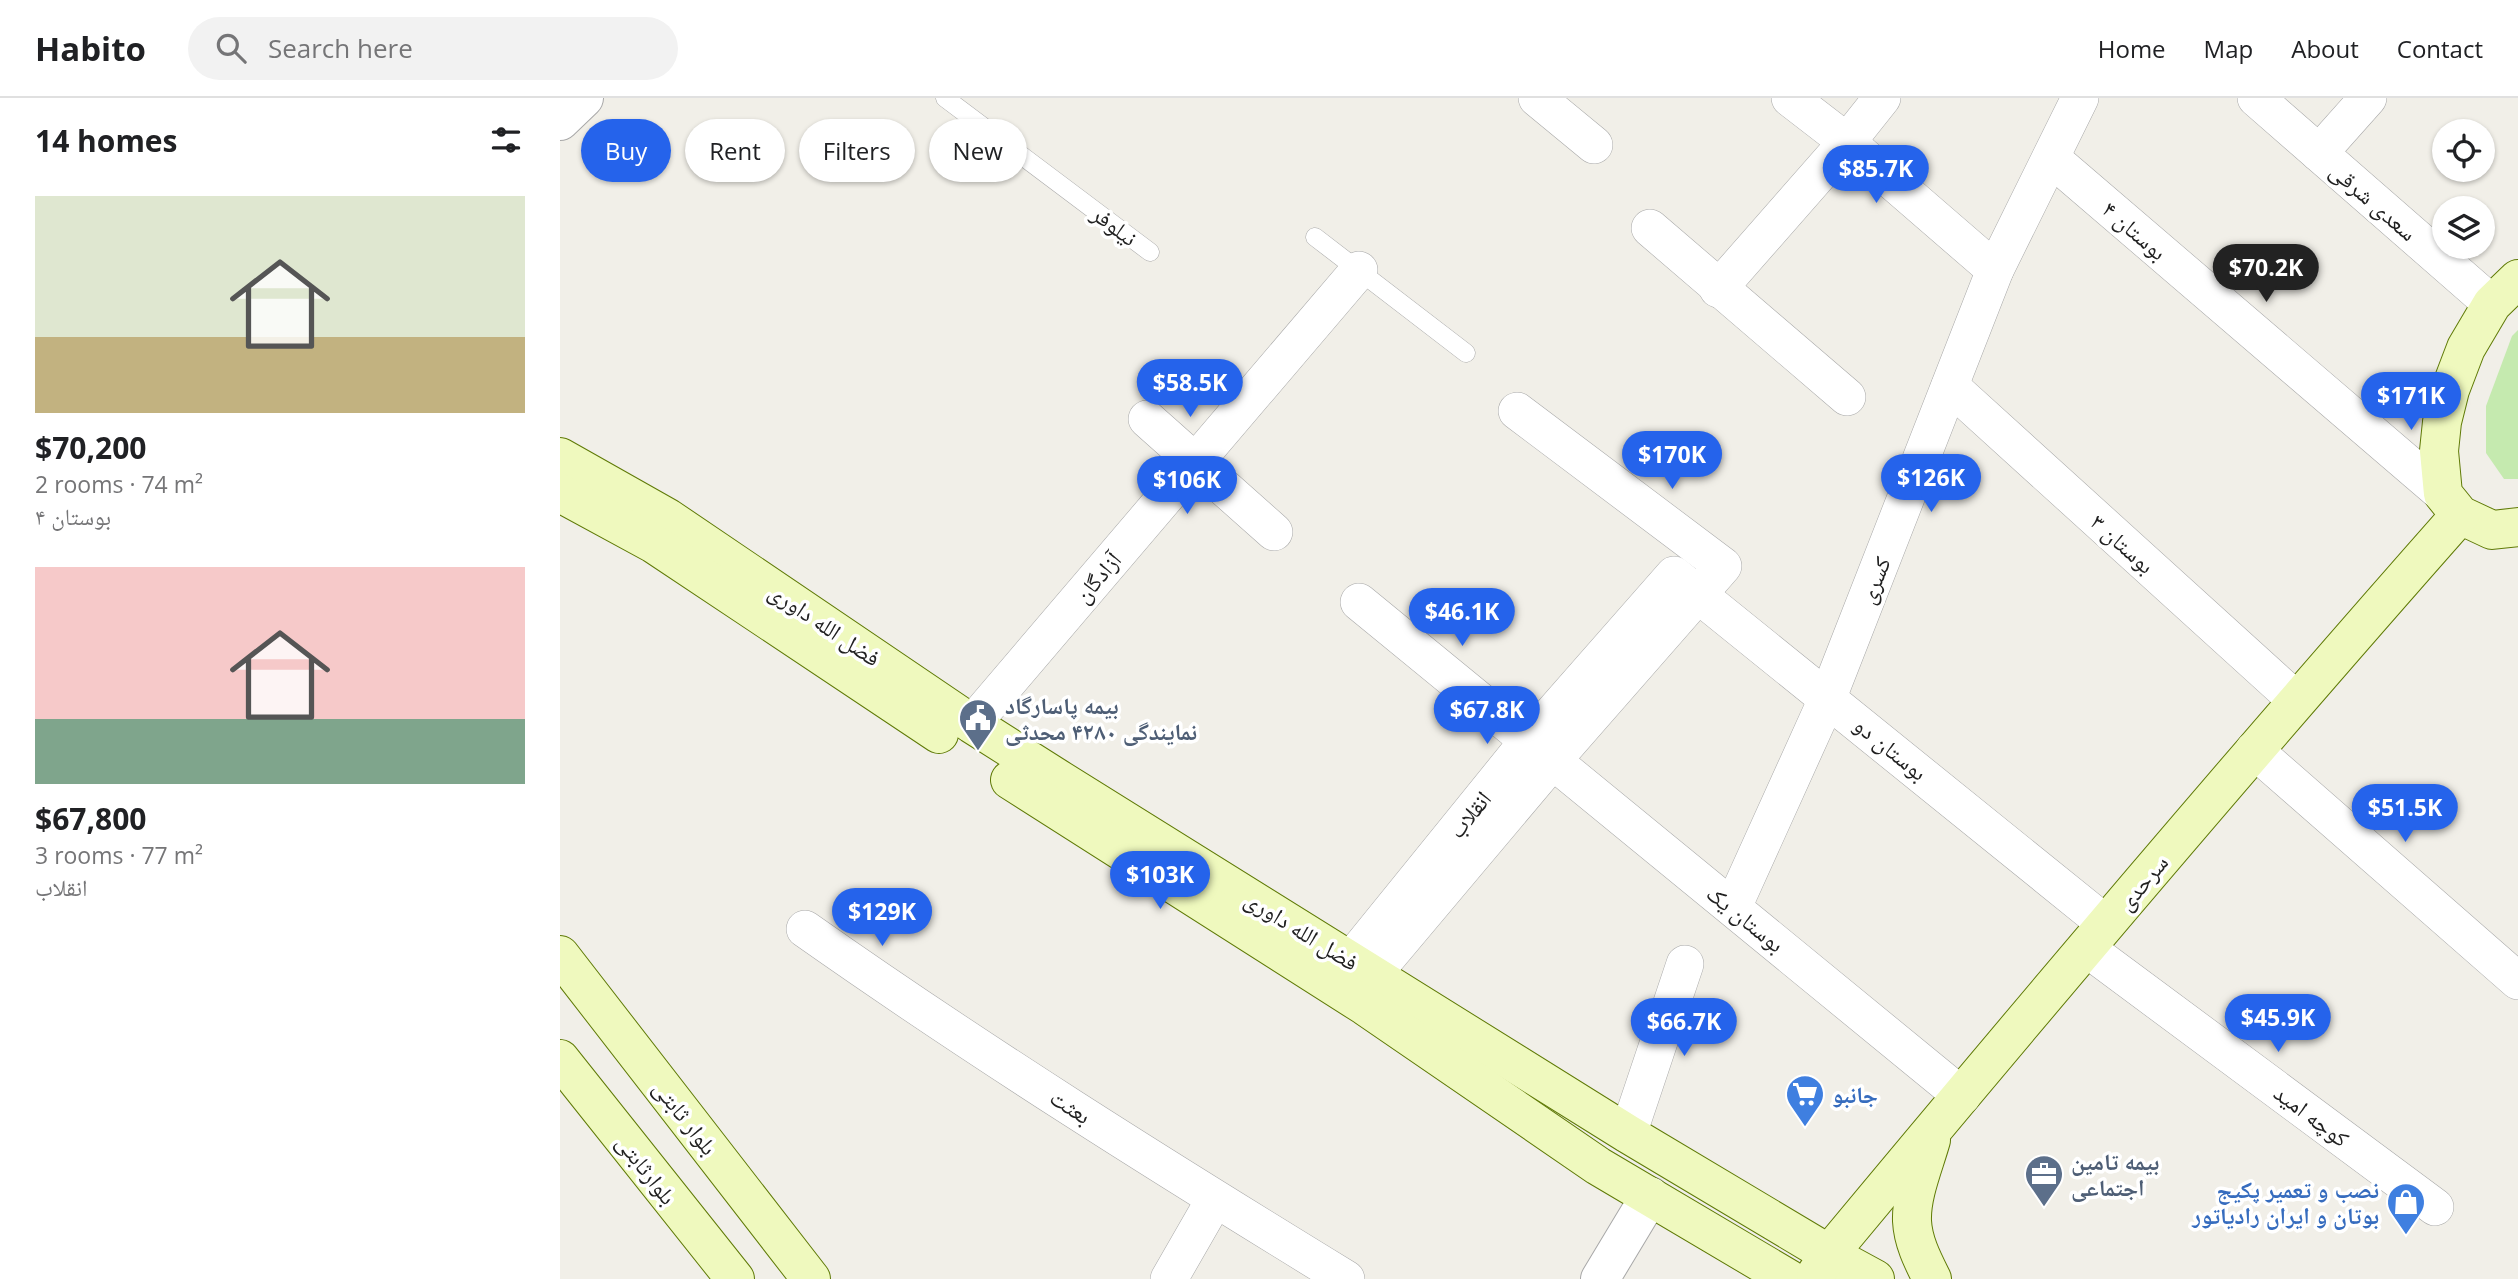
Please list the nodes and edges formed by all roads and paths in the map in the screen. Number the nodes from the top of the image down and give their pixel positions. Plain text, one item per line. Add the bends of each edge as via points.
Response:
1 (584, 98) edge
2 (945, 98) edge
3 (1790, 98) edge
4 (1882, 98) edge
5 (2080, 98) edge
6 (2256, 98) edge
7 (2368, 98) edge
8 (1542, 99) edge
9 (560, 121) edge
10 (1847, 142) junction
11 (1594, 145) dead end
12 (2319, 153) junction
13 (2051, 158) junction
14 (1650, 228) dead end
15 (1315, 237) dead end
16 (1150, 251) dead end
17 (1359, 270) junction
18 (1996, 270) junction
19 (1718, 289) junction
20 (2505, 291) edge
21 (1466, 353) dead end
22 (1951, 386) junction
23 (1847, 397) dead end
24 (1517, 411) dead end
25 (1147, 419) dead end
26 (560, 457) edge
27 (1195, 462) junction
28 (560, 493) edge
29 (2451, 505) junction
30 (2518, 527) edge
31 (1274, 532) dead end
32 (1685, 585) junction
33 (1359, 602) dead end
34 (1828, 697) junction
35 (2296, 700) junction
36 (972, 724) junction
37 (1542, 750) junction
38 (2254, 750) junction
39 (1733, 907) junction
40 (805, 929) dead end
41 (2096, 936) junction
42 (560, 955) edge
43 (1685, 964) dead end
44 (1362, 967) junction
45 (2518, 981) edge
46 (560, 1059) edge
47 (1962, 1096) junction
48 (1934, 1127) junction
49 (1628, 1134) junction
50 (1650, 1196) junction
51 (1215, 1199) junction
52 (2435, 1207) dead end
53 (1820, 1266) edge
54 (735, 1279) edge
55 (811, 1279) edge
56 (1169, 1279) edge
57 (1346, 1279) edge
58 (1600, 1279) edge
59 (1789, 1279) edge
60 (1875, 1279) edge
61 (1931, 1279) edge

1 - 9 street
2 - 16 lane, نیلوفر
3 - 10 street
4 - 10 street
5 - 13 street, کسری
6 - 12 street, سعدی شرقی
7 - 12 street
8 - 11 street
10 - 18 street
10 - 19 street
12 - 20 street, سعدی شرقی
13 - 18 street, کسری
13 - 29 street, بوستان ۴
14 - 19 street
15 - 17 lane
17 - 21 lane
17 - 27 street, آزادگان
18 - 22 street, کسری
19 - 23 street
20 - 29 main road via 2466,348 2450,390 2439,451
22 - 34 street, کسری
22 - 35 street, بوستان ۳
24 - 32 street, انقلاب via 1723,566
25 - 27 street
26 - 36 main road, فضل الله داوری via 668,518
27 - 31 street
27 - 36 street, آزادگان
28 - 50 main road, فضل الله داوری via 654,544
29 - 30 main road via 2492,530
29 - 35 main road, سرحدی
32 - 34 street, بوستان دو
32 - 37 street, انقلاب
33 - 37 street, بوستان یک
34 - 39 street, کسری
34 - 41 street, بوستان دو
35 - 38 main road, سرحدی
36 - 44 main road, فضل الله داوری
37 - 39 street, بوستان یک
37 - 44 street, انقلاب
38 - 41 main road, سرحدی
38 - 45 street
39 - 47 street, بوستان یک
40 - 51 street, بعثت
41 - 47 main road, سرحدی
41 - 52 street, کوچه امید
42 - 55 main road, بلوار ثابتی
43 - 49 street
44 - 49 main road, فضل الله داوری
46 - 54 main road, بلوارثابتی
47 - 48 main road, سرحدی
48 - 53 main road, سرحدی
48 - 61 main road via 1912,1220 1917,1248
49 - 53 main road, فضل الله داوری
50 - 58 street
50 - 59 main road, فضل الله داوری
51 - 56 street
51 - 57 street, بعثت
53 - 60 main road, فضل الله داوری

